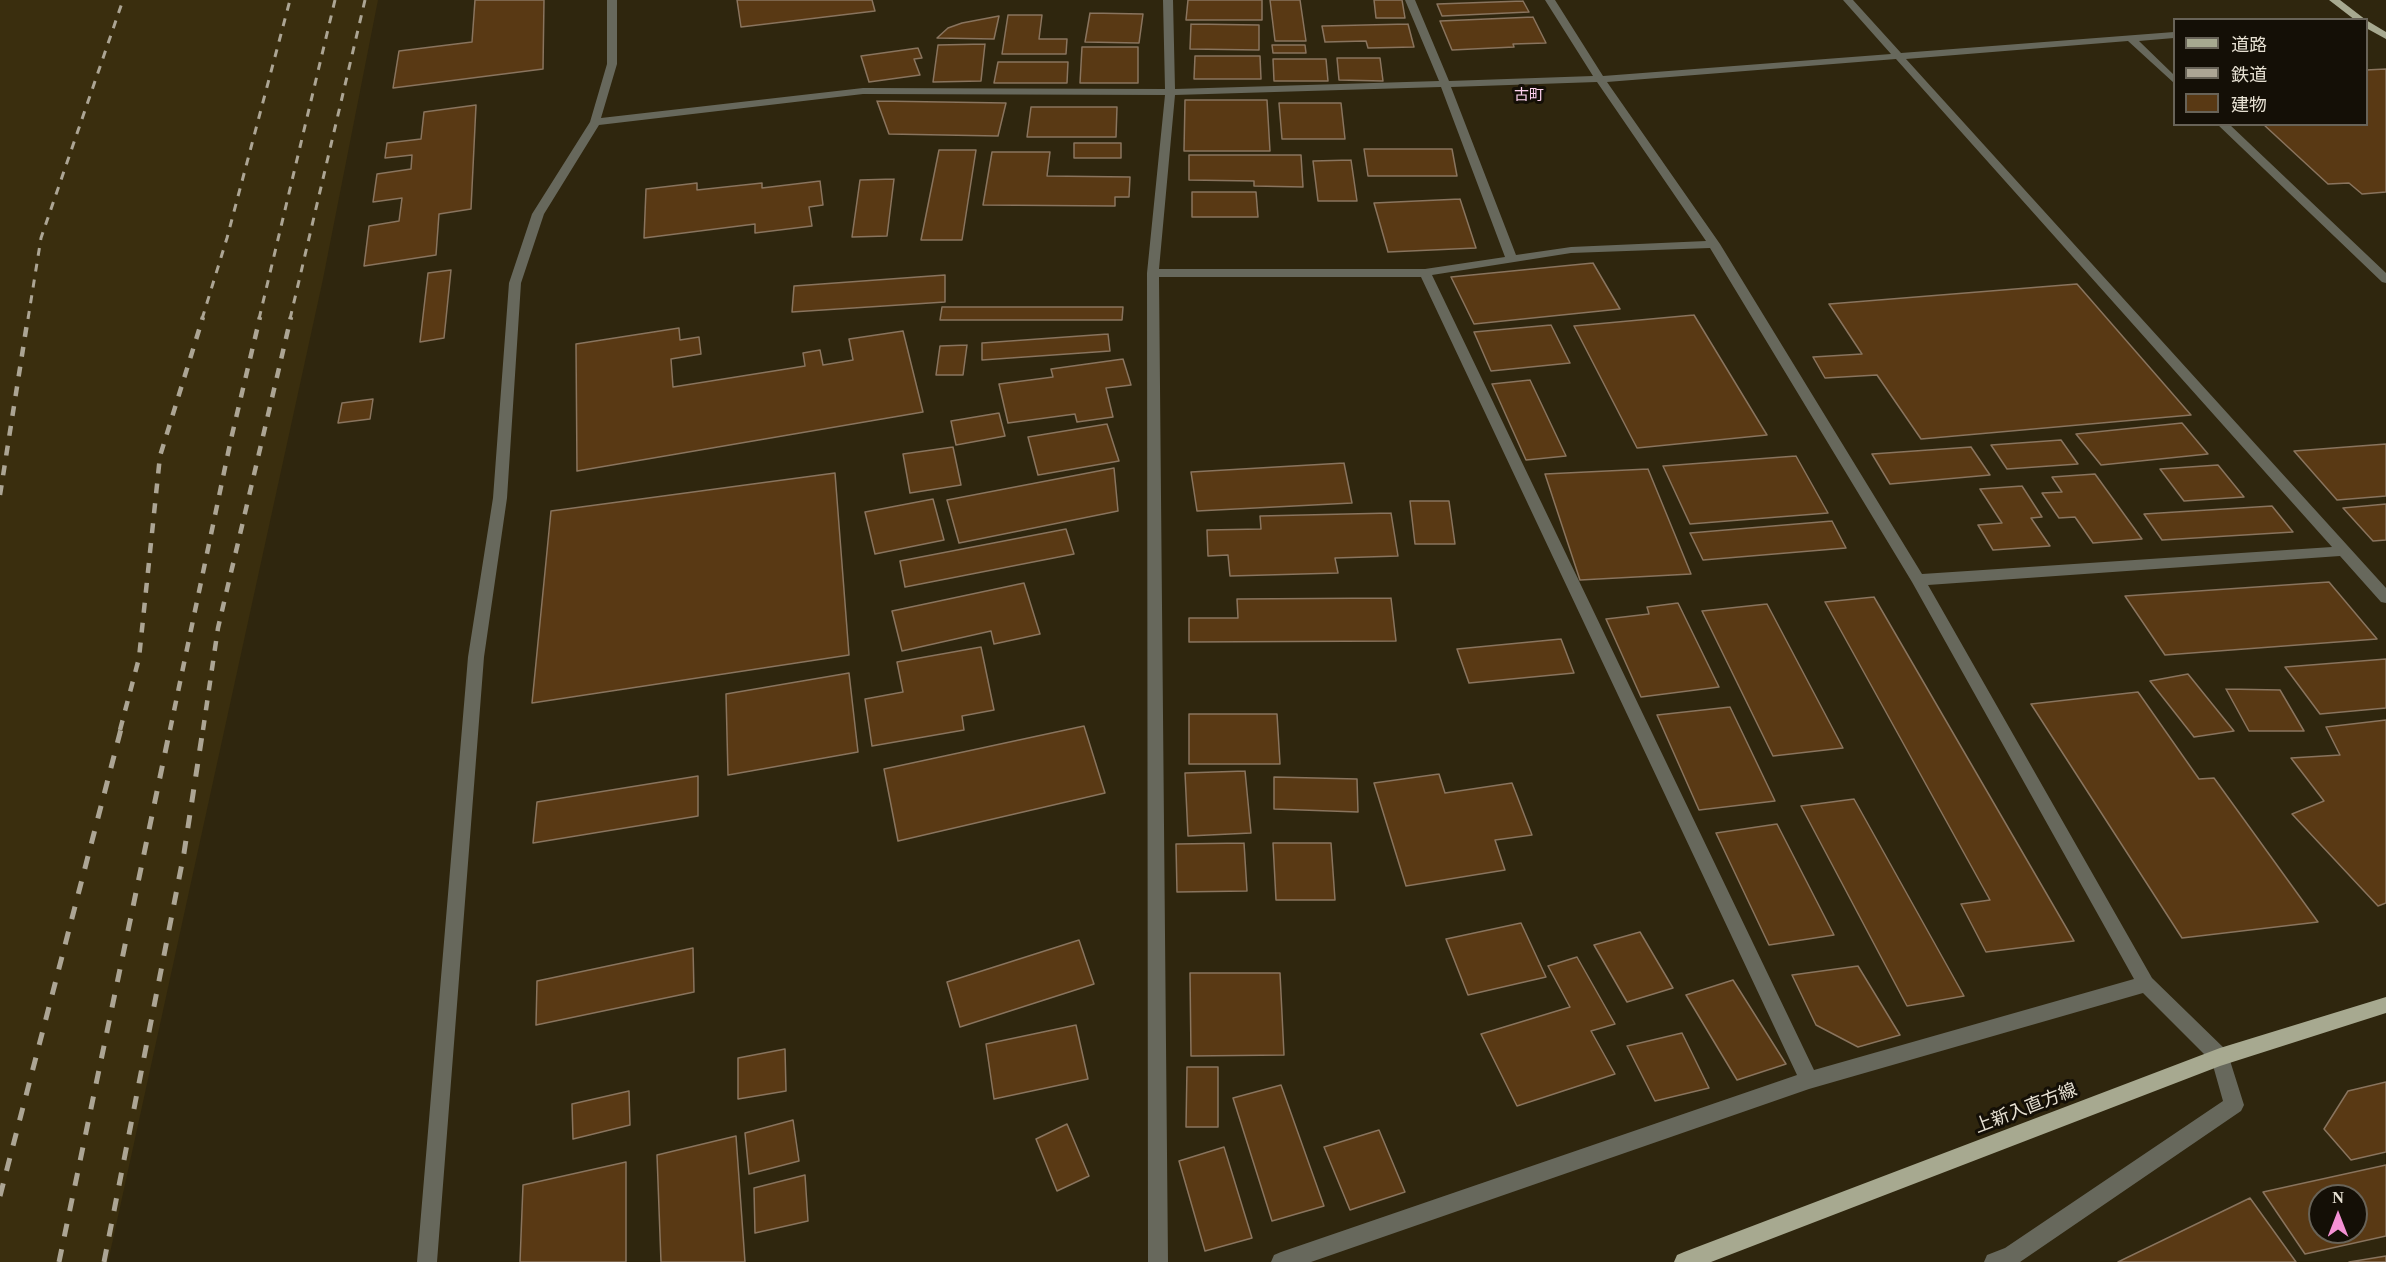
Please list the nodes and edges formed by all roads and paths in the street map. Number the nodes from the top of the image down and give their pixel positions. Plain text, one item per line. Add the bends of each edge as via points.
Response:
1 (612, 0) edge
2 (1168, 0) edge
3 (1410, 0) edge
4 (1550, 0) edge
5 (1848, 0) edge
6 (2334, 0) edge
7 (2359, 18) edge
8 (2369, 26) edge
9 (2173, 35) edge
10 (2386, 36) edge
11 (2129, 37) junction
12 (1899, 55) junction
13 (2173, 78) edge
14 (1600, 79) junction
15 (1445, 83) junction
16 (1170, 92) junction
17 (595, 122) junction
18 (2224, 126) edge
19 (1714, 244) junction
20 (1512, 260) junction
21 (1153, 273) junction
22 (1425, 273) junction
23 (2386, 279) edge
24 (2344, 551) junction
25 (1918, 580) junction
26 (2386, 598) edge
27 (2145, 984) junction
28 (2386, 1005) edge
29 (2220, 1057) junction
30 (1809, 1080) junction
31 (2006, 1260) edge
32 (427, 1262) edge
33 (1158, 1262) edge
34 (1281, 1262) edge
35 (1684, 1262) edge

1 - 17 street via 612,64
2 - 16 street
3 - 15 street
4 - 14 street
5 - 12 street
6 - 7 main road
8 - 10 main road
9 - 11 street
11 - 12 street
11 - 13 street
12 - 14 street
12 - 24 street
14 - 15 street
14 - 19 street
15 - 16 street
15 - 20 street
16 - 17 street via 863,91
16 - 21 street
17 - 32 street via 538,214 515,283 500,498 476,657
18 - 23 street
19 - 20 street via 1571,250
19 - 25 street
20 - 22 street
21 - 22 street
21 - 33 street
22 - 30 street
24 - 25 street
24 - 26 street
25 - 27 street
27 - 29 street
27 - 30 street
28 - 29 main road, 上新入直方線
29 - 31 street via 2234,1105
29 - 35 main road, 上新入直方線
30 - 34 street

